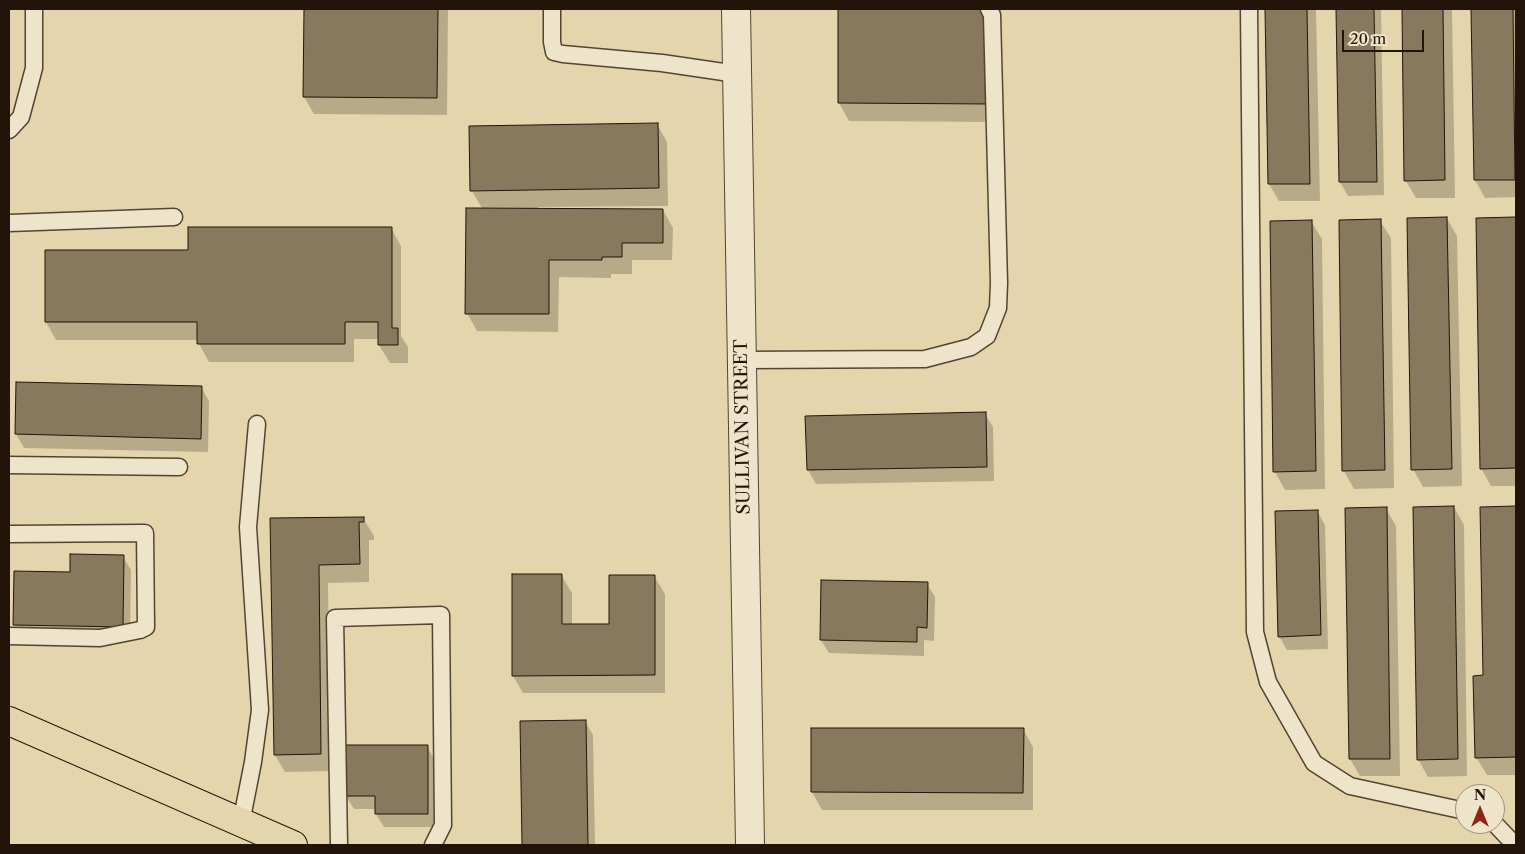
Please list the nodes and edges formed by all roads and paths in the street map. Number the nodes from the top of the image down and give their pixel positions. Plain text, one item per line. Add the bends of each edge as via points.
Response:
1 (34, 9) edge
2 (552, 9) edge
3 (736, 9) edge
4 (990, 9) edge
5 (1249, 9) edge
6 (737, 74) junction
7 (9, 130) edge
8 (174, 217) dead end
9 (9, 224) edge
10 (742, 360) junction
11 (257, 424) dead end
12 (9, 466) edge
13 (179, 467) dead end
14 (9, 534) edge
15 (9, 636) edge
16 (9, 721) edge
17 (1455, 809) edge
18 (241, 822) junction
19 (1505, 834) edge
20 (293, 845) edge
21 (339, 845) edge
22 (433, 845) edge
23 (750, 845) edge
24 (1515, 845) edge

1 - 7 lane via 34,68 21,117
2 - 6 lane via 554,52
3 - 6 street, SULLIVAN STREET
4 - 10 lane via 999,283 998,308 987,336 971,347 926,360
5 - 17 lane via 1255,632 1268,682 1314,763 1350,786
6 - 10 street, SULLIVAN STREET
8 - 9 lane
10 - 23 street, SULLIVAN STREET
11 - 18 lane via 248,527 260,710
12 - 13 lane
14 - 15 lane via 146,532 146,627 100,638
16 - 18 main road
18 - 20 main road
19 - 24 lane
21 - 22 lane via 335,618 440,615 443,825

